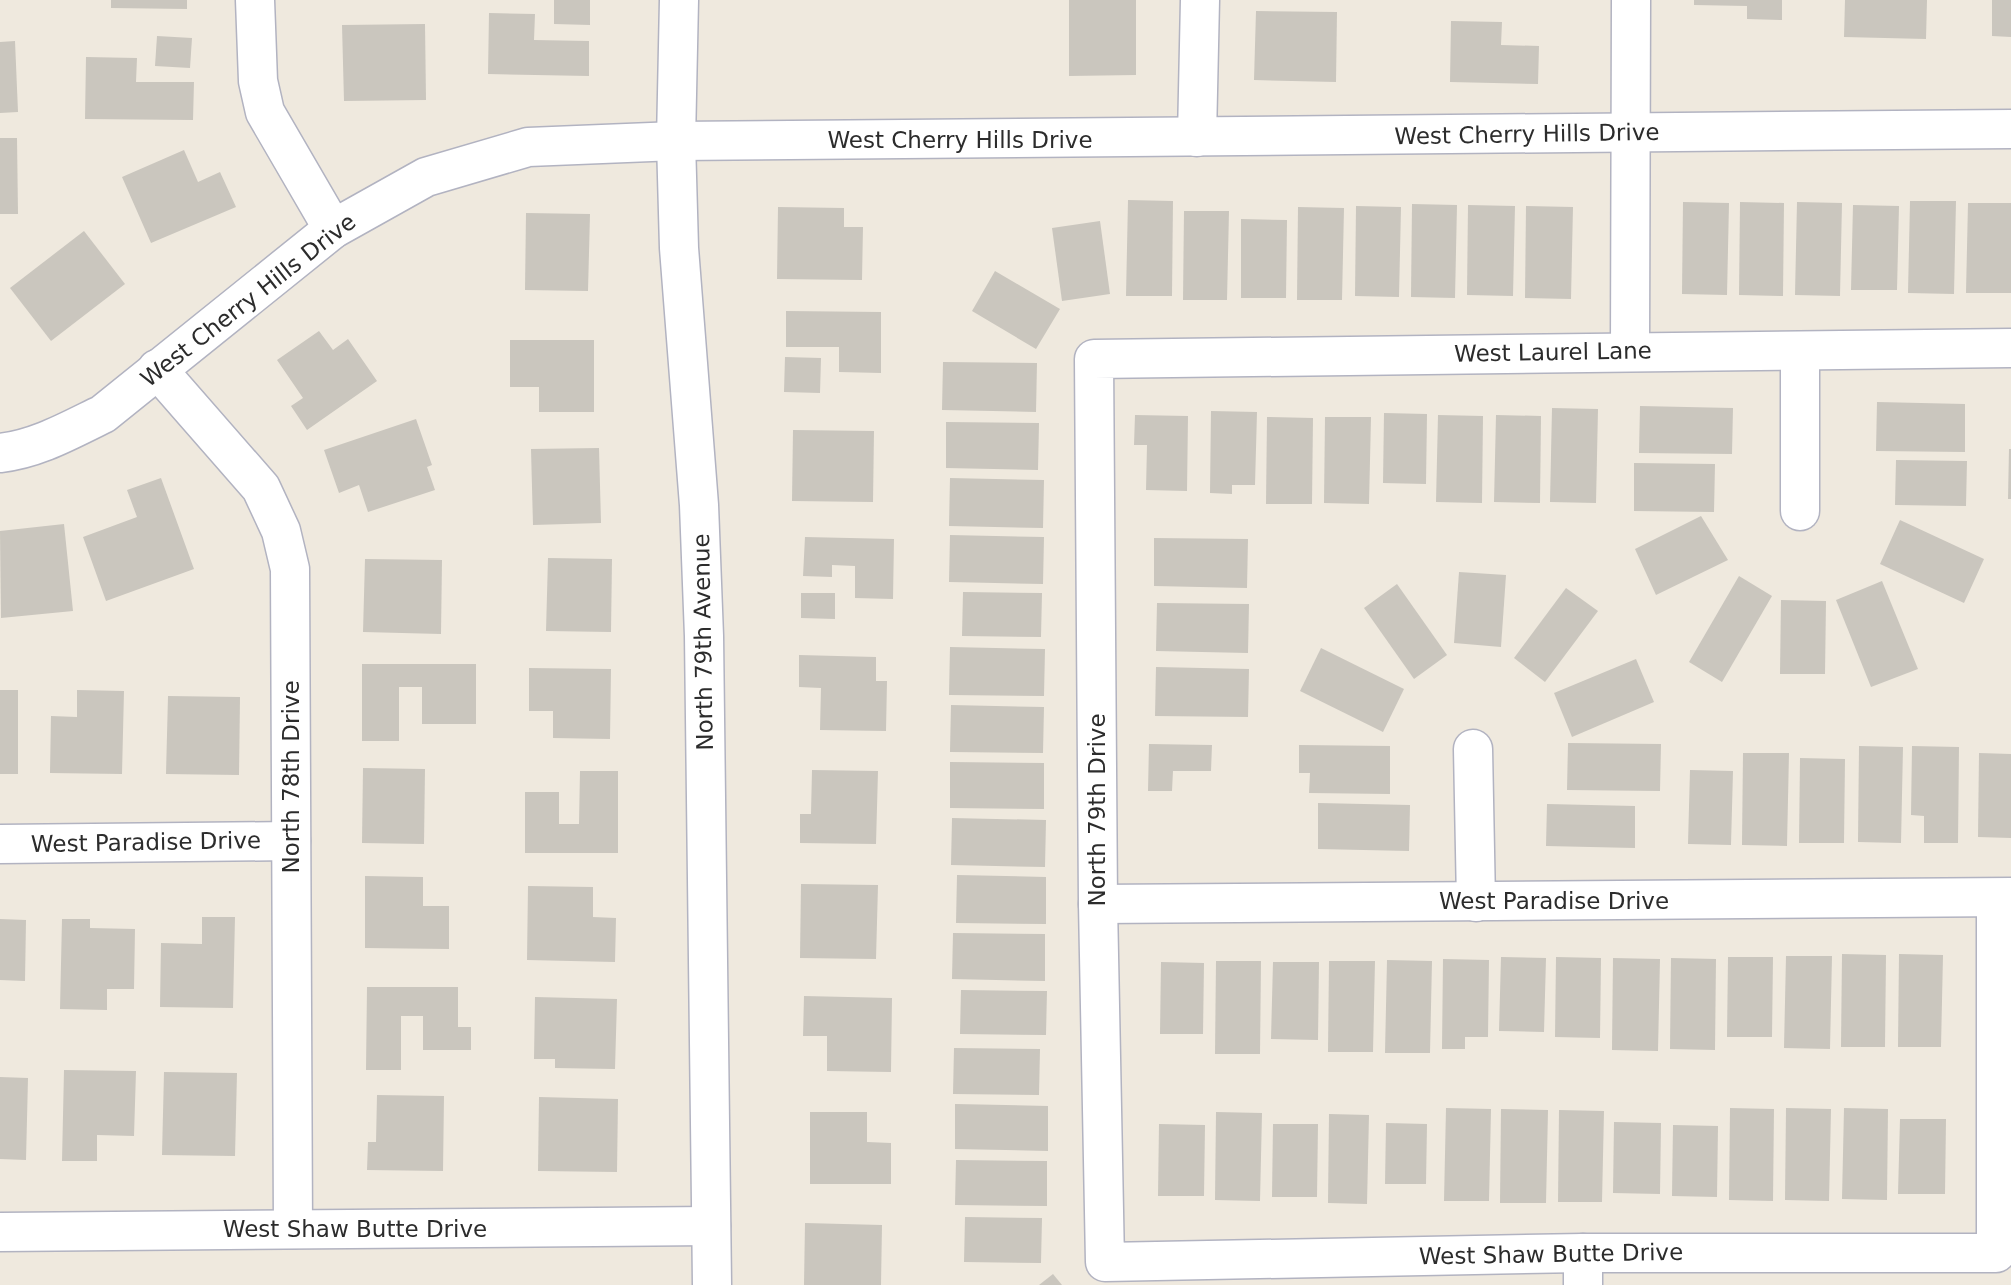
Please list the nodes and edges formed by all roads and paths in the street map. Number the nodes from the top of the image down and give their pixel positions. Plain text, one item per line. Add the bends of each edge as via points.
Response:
1 (255, 0) edge
2 (679, 0) edge
3 (1200, 0) edge
4 (1631, 0) edge
5 (2011, 129) edge
6 (1630, 133) junction
7 (1197, 137) junction
8 (676, 141) junction
9 (333, 229) junction
10 (2011, 348) edge
11 (1630, 351) junction
12 (1800, 351) junction
13 (1094, 359) joint
14 (157, 369) junction
15 (0, 453) edge
16 (1800, 511) dead end
17 (1474, 749) dead end
18 (291, 841) junction
19 (0, 844) edge
20 (2003, 897) edge
21 (1476, 902) junction
22 (1098, 904) junction
23 (711, 1226) junction
24 (293, 1229) junction
25 (0, 1232) edge
26 (1105, 1262) joint
27 (1583, 1269) edge
28 (712, 1285) edge

1 - 9 street via 258,81 265,112
2 - 8 street, North 79th Avenue
3 - 7 street
4 - 6 street
5 - 6 street, West Cherry Hills Drive
6 - 7 street, West Cherry Hills Drive
6 - 11 street
7 - 8 street, West Cherry Hills Drive
8 - 9 street, West Cherry Hills Drive via 528,147 480,159 426,177
8 - 23 street, North 79th Avenue via 703,608
9 - 14 street, West Cherry Hills Drive
10 - 12 street, West Laurel Lane
11 - 12 street, West Laurel Lane
11 - 13 street, West Laurel Lane
12 - 16 street
13 - 22 street, North 79th Drive
14 - 15 street, West Cherry Hills Drive via 103,414 59,436
14 - 18 street, North 78th Drive via 261,488 281,531 290,569
17 - 21 street
18 - 19 street, West Paradise Drive
18 - 24 street, North 78th Drive
20 - 21 street, West Paradise Drive
20 - 27 street, West Shaw Butte Drive via 1996,1253
21 - 22 street, West Paradise Drive
22 - 26 street, North 79th Drive
23 - 24 street, West Shaw Butte Drive
23 - 28 street, North 79th Avenue
24 - 25 street, West Shaw Butte Drive
26 - 27 street, West Shaw Butte Drive

